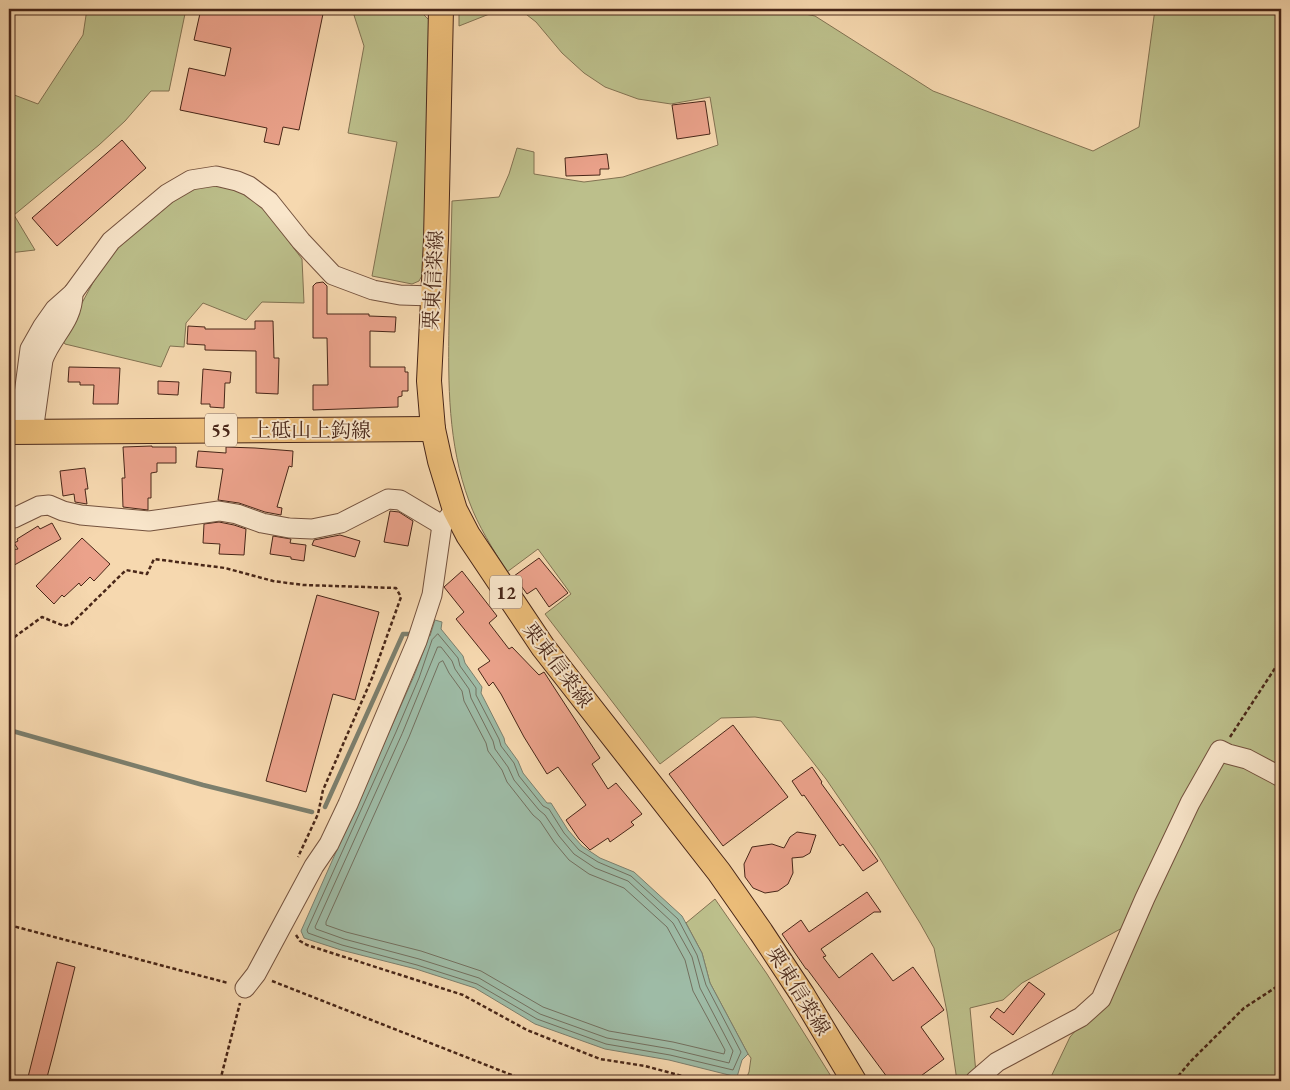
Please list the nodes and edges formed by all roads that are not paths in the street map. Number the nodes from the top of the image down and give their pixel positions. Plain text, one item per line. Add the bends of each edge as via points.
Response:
1 (441, 9) edge
2 (433, 296) junction
3 (433, 429) junction
4 (20, 432) edge
5 (448, 517) junction
6 (9, 519) edge
7 (1281, 777) edge
8 (250, 981) road end
9 (854, 1081) edge
10 (975, 1081) edge

1 - 2 main road, 栗東信楽線 / 12
2 - 3 main road, 栗東信楽線 / 12 via 429,381
2 - 4 lane via 373,290 333,275 269,201 249,186 216,176 191,180 167,194 112,241 43,326 30,349
3 - 4 main road, 上砥山上鈎線 / 55
3 - 5 main road, 栗東信楽線 / 12
5 - 6 lane via 388,499 341,523 312,529 262,523 219,511 149,521 81,515 49,505
5 - 8 lane via 432,595 417,641 329,844
5 - 9 main road, 栗東信楽線 / 12 via 468,535 543,647 719,872 802,994
7 - 10 lane via 1247,759 1220,750 1190,803 1101,999 1081,1018 997,1062

